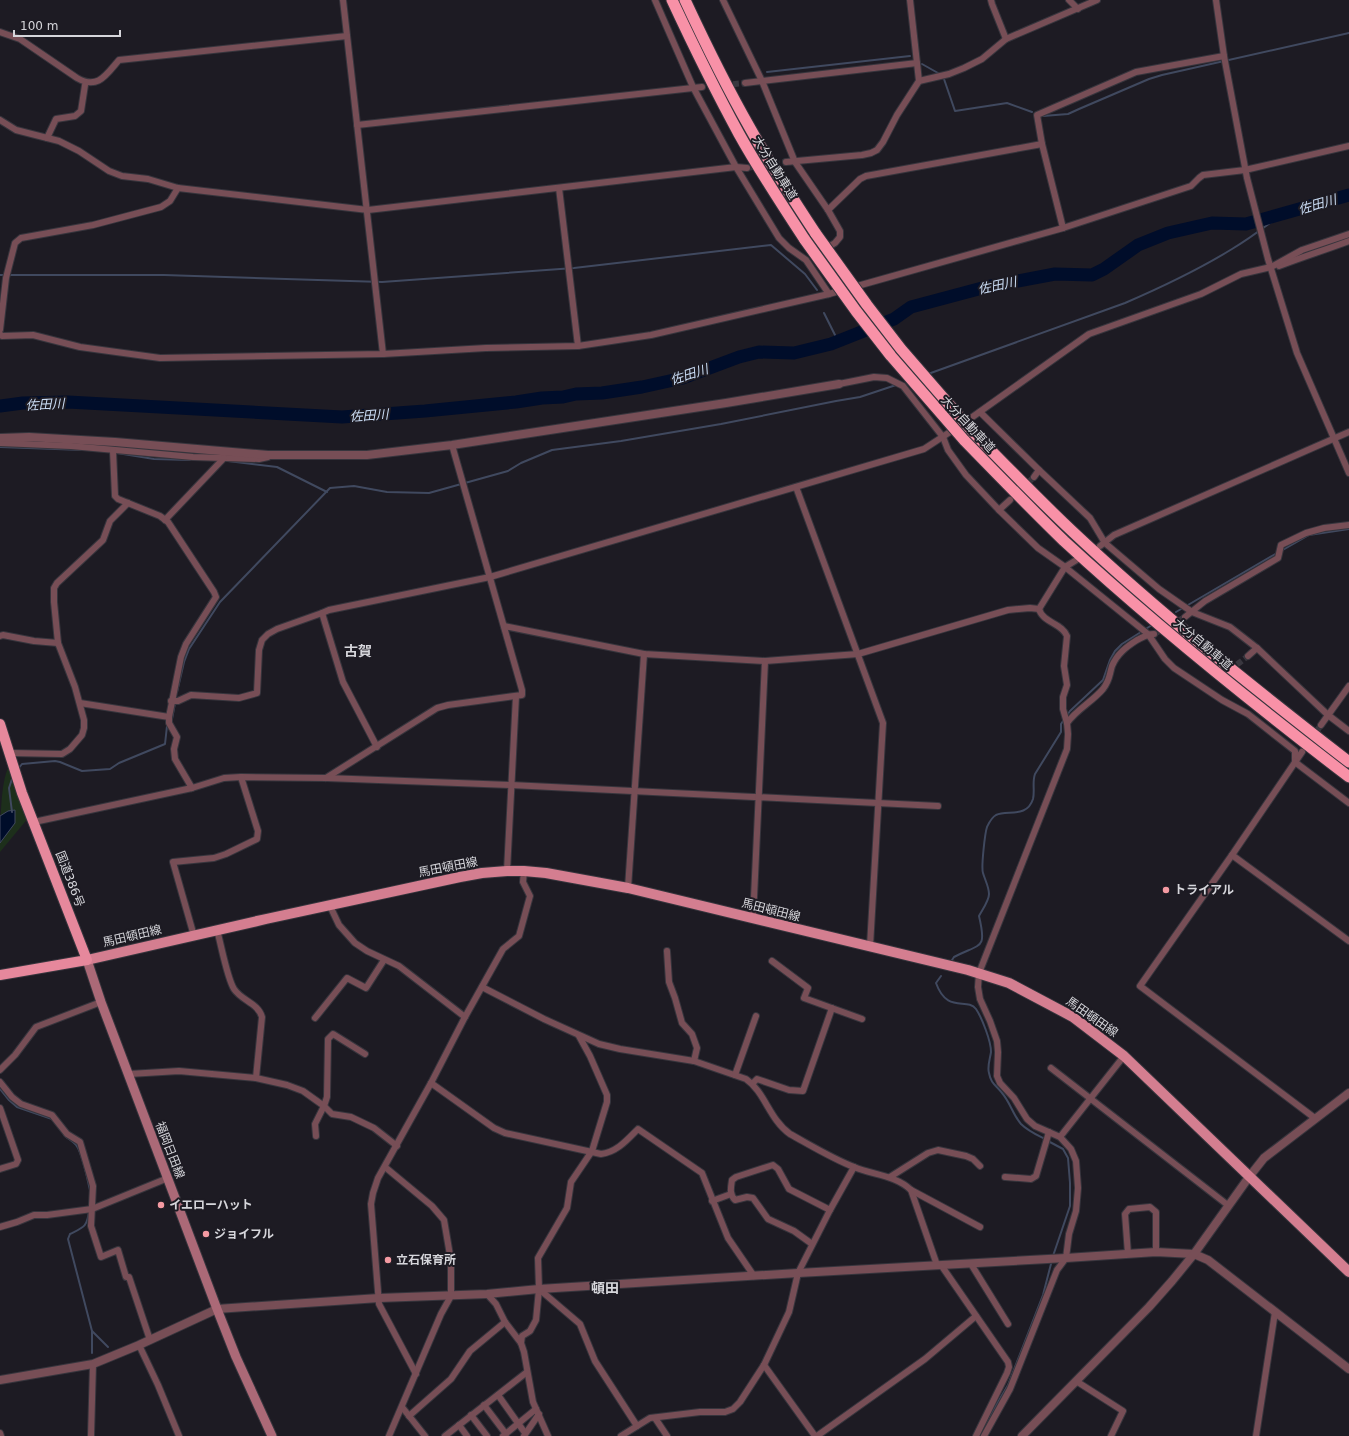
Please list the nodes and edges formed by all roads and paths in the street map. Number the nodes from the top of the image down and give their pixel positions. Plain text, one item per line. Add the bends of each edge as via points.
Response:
1 (343, 0) edge
2 (655, 0) edge
3 (672, 0) edge
4 (685, 0) edge
5 (723, 0) edge
6 (910, 0) edge
7 (991, 0) edge
8 (1069, 0) edge
9 (1098, 0) edge
10 (1216, 0) edge
11 (1078, 9) junction
12 (0, 32) edge
13 (347, 36) junction
14 (1006, 40) junction
15 (1224, 56) junction
16 (917, 63) junction
17 (762, 80) junction
18 (919, 81) junction
19 (744, 83) tunnel mouth
20 (84, 85) dead end
21 (702, 87) dead end
22 (693, 88) junction
23 (0, 120) edge
24 (357, 125) junction
25 (47, 138) junction
26 (1042, 144) junction
27 (1349, 146) edge
28 (786, 162) tunnel mouth
29 (795, 162) junction
30 (736, 167) junction
31 (747, 168) tunnel mouth
32 (1245, 170) junction
33 (178, 188) junction
34 (559, 188) junction
35 (368, 210) junction
36 (828, 210) junction
37 (1063, 228) junction
38 (1346, 235) edge
39 (1349, 241) edge
40 (1330, 248) junction
41 (806, 260) junction
42 (1271, 268) junction
43 (4, 278) edge
44 (829, 294) junction
45 (0, 330) edge
46 (0, 334) edge
47 (578, 346) junction
48 (383, 354) junction
49 (839, 384) joint
50 (980, 412) junction
51 (1349, 432) edge
52 (943, 437) junction
53 (0, 438) edge
54 (1334, 439) junction
55 (0, 444) edge
56 (452, 445) junction
57 (113, 453) junction
58 (275, 455) junction
59 (224, 458) junction
60 (1039, 470) junction
61 (1349, 474) edge
62 (1034, 477) tunnel mouth
63 (796, 487) junction
64 (1010, 500) tunnel mouth
65 (128, 503) junction
66 (999, 510) junction
67 (165, 520) junction
68 (1349, 524) edge
69 (1102, 545) junction
70 (1078, 560) dead end
71 (1065, 567) junction
72 (490, 576) junction
73 (1039, 609) junction
74 (1187, 609) junction
75 (322, 613) junction
76 (1185, 617) dead end
77 (504, 626) junction
78 (1147, 632) junction
79 (0, 636) edge
80 (58, 643) junction
81 (1258, 648) junction
82 (644, 654) junction
83 (858, 654) junction
84 (1248, 656) tunnel mouth
85 (765, 661) junction
86 (1349, 686) edge
87 (516, 696) junction
88 (171, 701) junction
89 (80, 703) junction
90 (1328, 715) junction
91 (169, 717) junction
92 (1066, 719) junction
93 (0, 724) edge
94 (1321, 725) tunnel mouth
95 (1349, 731) edge
96 (377, 747) junction
97 (1302, 752) tunnel mouth
98 (10, 756) junction
99 (1296, 762) junction
100 (1349, 762) edge
101 (241, 777) junction
102 (1349, 777) edge
103 (326, 778) junction
104 (511, 785) junction
105 (192, 788) junction
106 (636, 791) junction
107 (759, 797) junction
108 (879, 803) junction
109 (1349, 803) edge
110 (938, 806) dead end
111 (34, 822) junction
112 (1232, 855) junction
113 (507, 871) junction
114 (524, 871) junction
115 (628, 888) junction
116 (330, 906) junction
117 (753, 919) junction
118 (217, 930) junction
119 (194, 936) junction
120 (1349, 941) edge
121 (870, 946) junction
122 (667, 951) dead end
123 (87, 960) junction
124 (384, 960) junction
125 (772, 961) dead end
126 (979, 973) junction
127 (0, 975) edge
128 (482, 987) junction
129 (101, 1002) junction
130 (832, 1008) junction
131 (756, 1016) dead end
132 (465, 1017) junction
133 (316, 1018) dead end
134 (862, 1019) dead end
135 (579, 1036) junction
136 (366, 1054) dead end
137 (1124, 1056) junction
138 (694, 1061) junction
139 (1051, 1068) dead end
140 (0, 1070) edge
141 (128, 1074) junction
142 (734, 1075) junction
143 (256, 1078) junction
144 (0, 1082) edge
145 (431, 1083) junction
146 (753, 1083) junction
147 (1349, 1093) edge
148 (1091, 1098) junction
149 (324, 1106) junction
150 (0, 1108) edge
151 (1316, 1118) junction
152 (1049, 1134) junction
153 (316, 1136) dead end
154 (1060, 1137) junction
155 (396, 1146) junction
156 (592, 1151) junction
157 (980, 1166) dead end
158 (385, 1167) junction
159 (854, 1167) junction
160 (0, 1168) edge
161 (890, 1177) junction
162 (1005, 1177) dead end
163 (1249, 1177) junction
164 (168, 1178) junction
165 (911, 1190) junction
166 (731, 1194) junction
167 (712, 1201) junction
168 (1229, 1206) junction
169 (89, 1210) junction
170 (830, 1210) junction
171 (0, 1227) edge
172 (980, 1227) dead end
173 (812, 1244) junction
174 (1156, 1252) junction
175 (1128, 1254) junction
176 (1194, 1254) junction
177 (1063, 1258) junction
178 (971, 1264) junction
179 (939, 1265) junction
180 (1349, 1272) edge
181 (798, 1273) junction
182 (754, 1276) junction
183 (539, 1289) junction
184 (487, 1294) junction
185 (452, 1296) junction
186 (379, 1298) junction
187 (217, 1309) junction
188 (1275, 1312) junction
189 (976, 1316) junction
190 (505, 1322) junction
191 (1008, 1324) dead end
192 (150, 1340) junction
193 (521, 1343) junction
194 (139, 1345) junction
195 (93, 1364) junction
196 (764, 1365) junction
197 (1349, 1369) edge
198 (527, 1372) junction
199 (416, 1374) junction
200 (0, 1380) edge
201 (1076, 1382) junction
202 (498, 1395) junction
203 (484, 1405) junction
204 (402, 1407) junction
205 (538, 1412) junction
206 (471, 1415) junction
207 (409, 1416) junction
208 (655, 1418) junction
209 (518, 1423) junction
210 (459, 1425) junction
211 (637, 1426) junction
212 (0, 1433) edge
213 (504, 1435) edge
214 (524, 1435) edge
215 (1, 1436) edge
216 (91, 1436) edge
217 (179, 1436) edge
218 (272, 1436) edge
219 (389, 1436) edge
220 (425, 1436) edge
221 (446, 1436) edge
222 (467, 1436) edge
223 (487, 1436) edge
224 (548, 1436) edge
225 (621, 1436) edge
226 (667, 1436) edge
227 (816, 1436) edge
228 (976, 1436) edge
229 (984, 1436) edge
230 (1022, 1436) edge
231 (1111, 1436) edge
232 (1256, 1436) edge

1 - 13 street
2 - 22 street
3 - 102 highway, 大分自動車道, bridge via 700,61 739,134 805,240 891,356 964,440 1053,530 1112,584 1231,684
4 - 100 highway, 大分自動車道, bridge via 711,56 750,128 816,234 866,305 973,432 1017,478 1120,575 1239,675
5 - 17 street
6 - 16 street
7 - 14 street
8 - 11 street
9 - 11 street
10 - 15 street
11 - 14 street
12 - 13 street via 20,39 85,83 101,80 119,60
13 - 24 street
14 - 18 street via 964,68
15 - 26 street via 1136,72 1037,115
15 - 32 street
16 - 17 street
16 - 18 street
17 - 19 street
17 - 29 street
18 - 29 street via 877,150 862,155
20 - 25 street via 82,111 75,116 56,119
21 - 22 street
22 - 24 street
22 - 30 street
23 - 25 street via 16,130
24 - 35 street
25 - 33 street via 79,151 109,171 122,176 148,179
26 - 36 street via 866,176
26 - 37 street
27 - 32 street
28 - 29 street
29 - 36 street
30 - 31 street
30 - 34 street
30 - 41 street via 779,238
32 - 37 street via 1203,176 1191,186
32 - 42 street
33 - 35 street
33 - 43 street via 170,201 161,207 93,225 21,238 15,243
34 - 35 street
34 - 47 street
35 - 48 street
36 - 41 street via 840,231 840,237 835,244
37 - 44 street
38 - 40 street
38 - 42 street via 1302,250
39 - 40 street
40 - 42 street
41 - 44 street
42 - 50 street via 1241,274 1201,294 1090,334
42 - 54 street via 1297,353
43 - 45 street
44 - 47 street via 651,334
46 - 48 street via 33,335 80,346 160,358
47 - 48 street
49 - 52 street via 874,377 886,378 903,386
49 - 56 street
50 - 52 street
50 - 60 street
51 - 54 street
52 - 63 street via 924,449
52 - 66 street via 948,450 966,475
53 - 58 street via 29,437
54 - 61 street
54 - 69 street via 1114,535
55 - 57 street via 71,446
56 - 58 street via 366,455
56 - 72 street
57 - 59 street
57 - 65 street via 115,496
58 - 59 street via 259,459
59 - 67 street
60 - 62 street
60 - 69 street via 1090,518
63 - 72 street
63 - 83 street
64 - 66 street
65 - 67 street
65 - 80 street via 110,521 103,540 54,588
66 - 71 street via 1038,548
67 - 88 street via 216,597 186,644
68 - 74 street via 1306,533 1281,545 1278,558
69 - 74 street
70 - 71 street
71 - 73 street
71 - 78 street
72 - 75 street
72 - 77 street
73 - 83 street via 1008,610
73 - 92 street via 1043,617 1064,631 1067,636 1064,666 1067,685 1063,697
74 - 76 street
74 - 81 street via 1230,627
75 - 88 street via 277,629 262,640 259,650 257,693 239,698 191,695 178,701
75 - 96 street via 343,682
77 - 82 street
77 - 87 street via 522,690 522,695
78 - 92 street via 1117,656 1109,681 1101,690
78 - 99 street via 1174,668 1248,714 1295,751
79 - 80 street
80 - 89 street via 76,686
81 - 84 street
81 - 90 street
82 - 85 street
82 - 106 street
83 - 85 street
83 - 108 street via 883,723
85 - 107 street
86 - 90 street
87 - 96 street via 448,704 437,708
87 - 104 street
88 - 91 street
89 - 91 street
89 - 98 street via 84,728 82,735 66,753
90 - 94 street
90 - 95 street
91 - 105 street via 169,723 177,737 175,759
92 - 126 street via 1067,749
93 - 98 highway, 国道386号
96 - 103 street
97 - 99 street
98 - 111 highway, 国道386号
99 - 109 street
99 - 112 street
101 - 103 street
101 - 105 street via 224,778
101 - 119 street via 258,831 256,839 214,858 173,862
103 - 104 street
104 - 106 street
104 - 113 street
105 - 111 street
106 - 107 street
106 - 115 street
107 - 108 street
107 - 117 street
108 - 110 street
108 - 121 street
111 - 123 highway, 国道386号
112 - 120 street
112 - 151 street via 1140,986
113 - 114 main road, 馬田頓田線
113 - 116 main road, 馬田頓田線 via 460,877
114 - 115 main road, 馬田頓田線
114 - 128 street via 523,882 530,896 519,936 503,949
115 - 117 main road, 馬田頓田線
116 - 118 main road, 馬田頓田線
116 - 124 street via 339,925 355,943
117 - 121 main road, 馬田頓田線
118 - 119 main road, 馬田頓田線
118 - 143 street via 235,990 260,1010 262,1017
119 - 123 main road, 馬田頓田線
121 - 126 main road, 馬田頓田線
122 - 138 street via 669,982 682,1023 692,1034 698,1048
123 - 127 highway
123 - 129 main road, 福岡日田線
124 - 132 street via 399,966
124 - 133 street via 366,988 347,978
125 - 130 street via 808,988 804,998
126 - 137 main road, 馬田頓田線 via 1009,983 1073,1017
126 - 152 street via 980,999 997,1041 997,1076 1000,1083 1014,1098 1026,1119
128 - 132 street
128 - 135 street
129 - 140 street via 36,1027
129 - 141 main road, 福岡日田線
130 - 134 street
130 - 146 street via 803,1091 789,1090 757,1079
131 - 142 street
132 - 145 street
135 - 138 street via 620,1049
135 - 156 street via 607,1095
136 - 149 street via 334,1034 328,1039 327,1097
137 - 148 street
137 - 163 main road, 馬田頓田線
138 - 142 street
139 - 148 street
141 - 143 street via 179,1071
141 - 164 main road, 福岡日田線
142 - 146 street
143 - 149 street via 303,1091
144 - 169 street via 21,1104 52,1116 67,1134 80,1142 93,1186
145 - 155 street
145 - 156 street via 494,1128 505,1133
146 - 159 street via 781,1128
147 - 151 street
148 - 154 street
148 - 168 street
149 - 153 street via 315,1124
149 - 155 street via 332,1114 351,1117 374,1128
150 - 160 street via 18,1160 16,1164
151 - 163 street via 1264,1158
152 - 154 street
152 - 162 street via 1036,1176 1031,1179
154 - 177 street via 1074,1154 1078,1178 1076,1211
155 - 158 street
156 - 167 street via 610,1153 638,1129 702,1173
156 - 183 street via 571,1182 567,1208 538,1258
157 - 161 street via 966,1156 938,1150 928,1153
158 - 185 street via 432,1206 444,1220 451,1261
158 - 186 street via 378,1178 371,1204
159 - 161 street
159 - 170 street
161 - 165 street
163 - 168 street
163 - 180 main road, 馬田頓田線
164 - 169 street
164 - 187 main road, 福岡日田線
165 - 172 street
165 - 179 street
166 - 167 street
166 - 170 street via 734,1178 773,1165 789,1189
166 - 173 street via 736,1200 753,1198 768,1219 794,1231
167 - 182 street via 728,1238
168 - 176 street
169 - 171 street via 34,1215
169 - 192 street via 91,1226 101,1256 118,1250
170 - 173 street
173 - 181 street
174 - 175 street
174 - 175 street via 1156,1212 1150,1207 1129,1209 1125,1214
174 - 176 street
175 - 177 street
176 - 188 street via 1208,1260
176 - 201 street via 1149,1307
177 - 178 street
177 - 229 street via 1010,1389
178 - 179 street
178 - 191 street
179 - 181 street
179 - 189 street
181 - 182 street
181 - 196 street via 789,1312
182 - 183 street
183 - 184 street
183 - 193 street via 536,1320 530,1331 522,1336
183 - 211 street via 580,1324 595,1361
184 - 185 street
184 - 190 street via 496,1304
185 - 186 street
185 - 199 street via 441,1314
186 - 187 street
186 - 199 street via 379,1304
187 - 192 street
187 - 218 main road, 福岡日田線
188 - 197 street
188 - 232 street
189 - 227 street via 925,1359
189 - 228 street via 1007,1358 1009,1367
190 - 193 street
190 - 207 street via 470,1351 452,1379
192 - 194 street
193 - 198 street
194 - 195 street
194 - 217 street
195 - 200 street
195 - 216 street
196 - 208 street via 733,1409 725,1412 700,1412
196 - 227 street
198 - 202 street
198 - 205 street via 533,1402
199 - 204 street
201 - 230 street
201 - 231 street via 1123,1411
202 - 203 street
202 - 209 street
203 - 206 street
203 - 213 street
204 - 207 street
204 - 219 street
205 - 209 street
205 - 214 street
205 - 224 street
206 - 210 street
206 - 223 street
207 - 220 street
208 - 211 street via 650,1418
208 - 226 street
209 - 213 street
209 - 214 street
210 - 221 street
210 - 222 street
211 - 225 street
212 - 215 street

